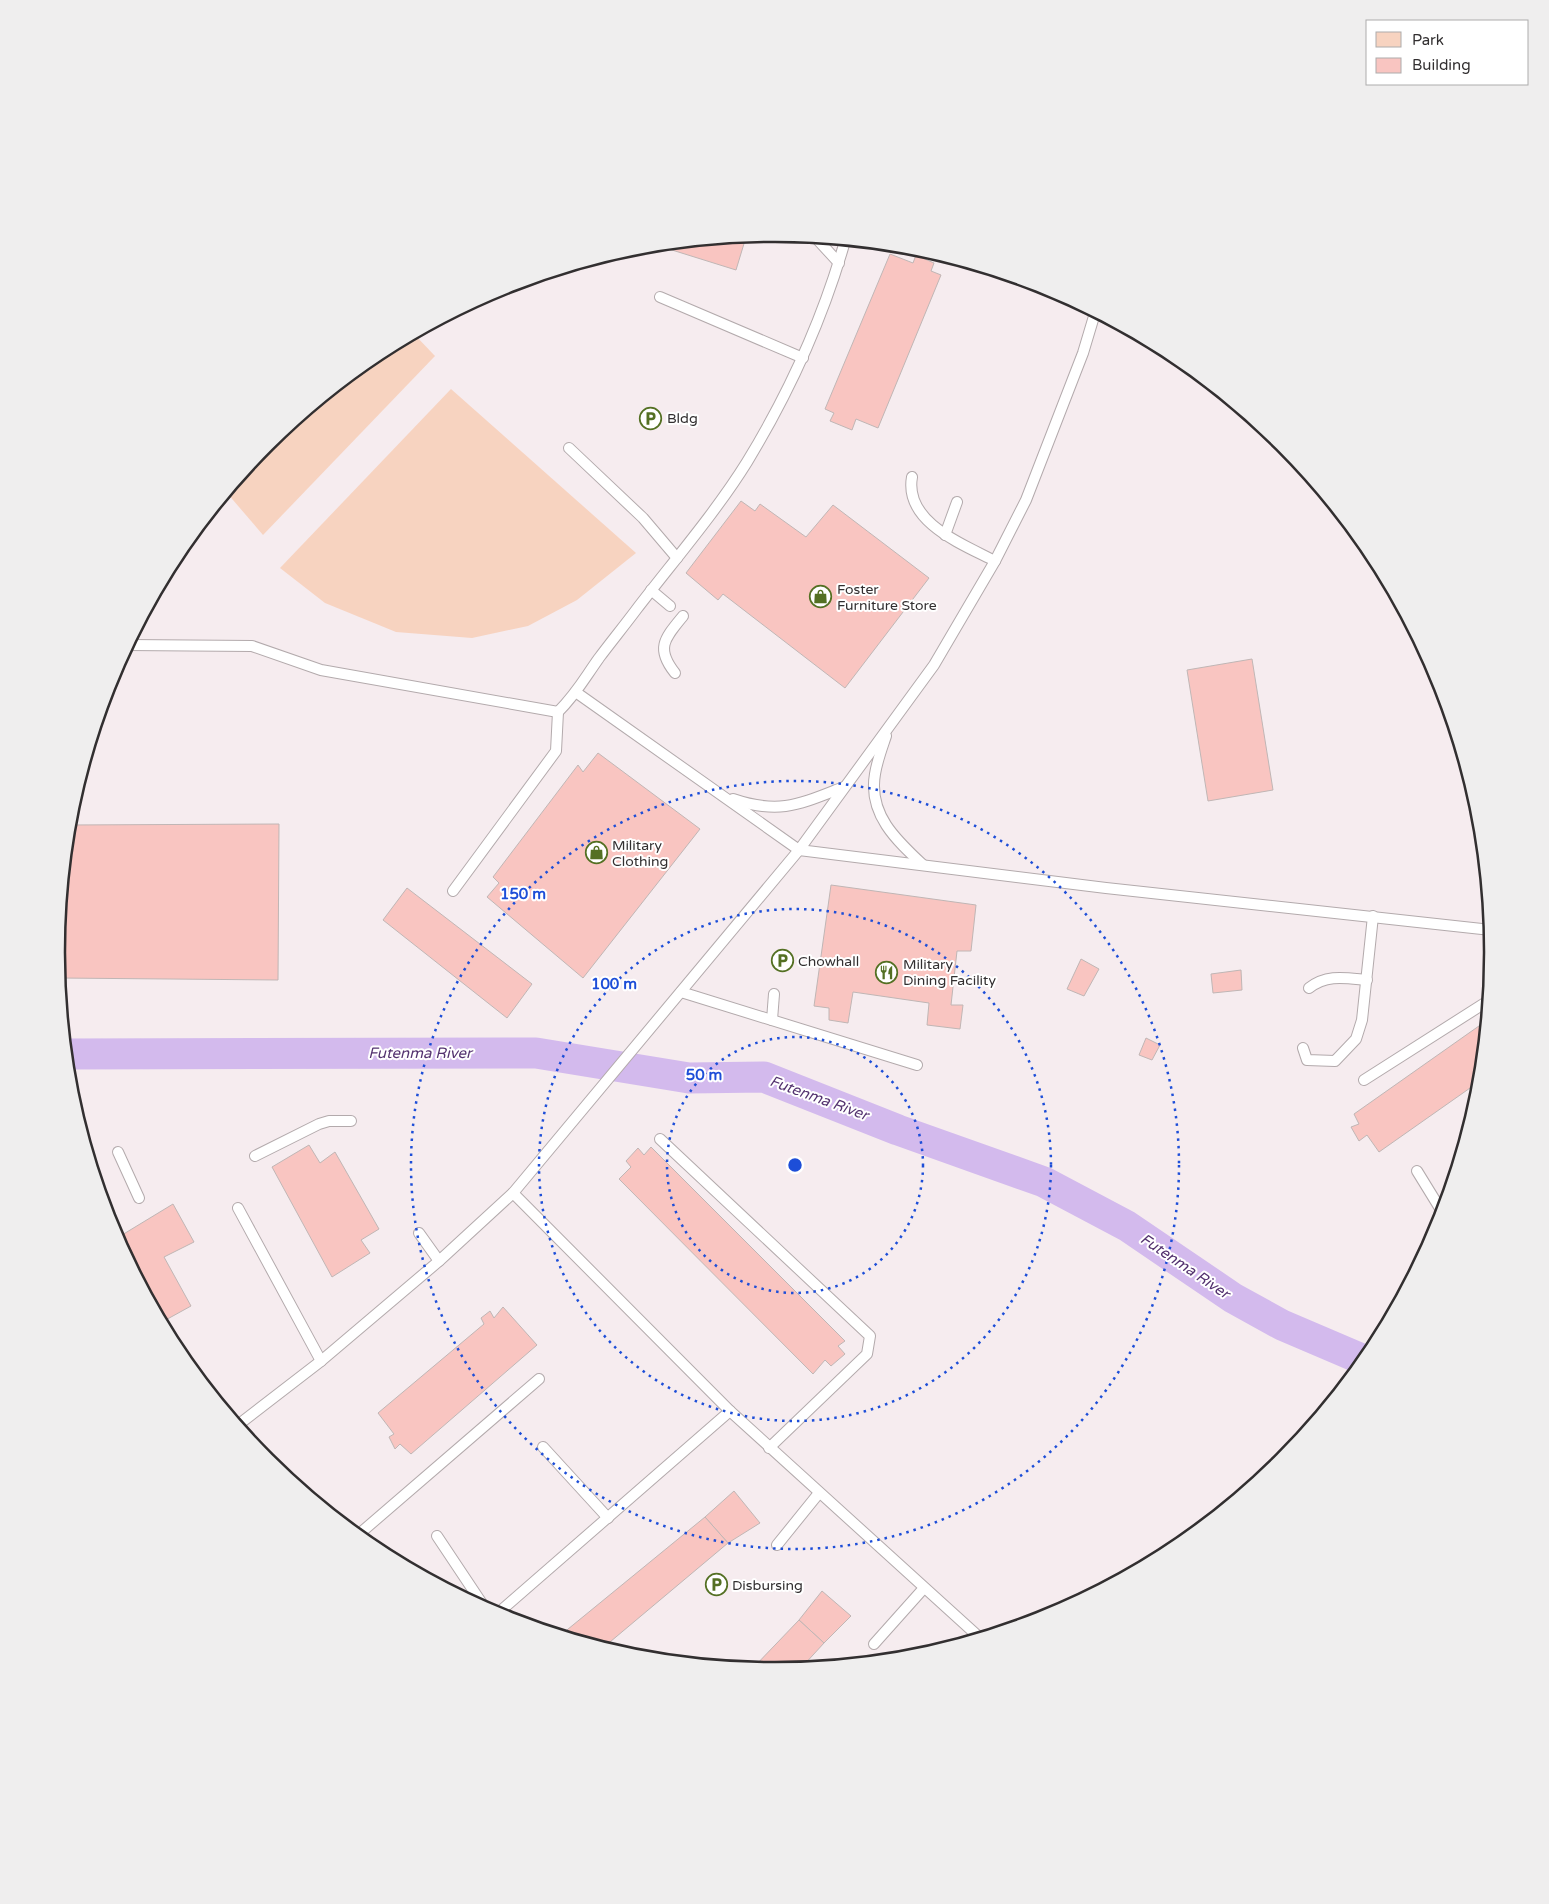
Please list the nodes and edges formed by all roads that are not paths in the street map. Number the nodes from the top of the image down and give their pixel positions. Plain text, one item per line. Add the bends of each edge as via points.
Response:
1 (821, 244) edge
2 (843, 246) edge
3 (838, 263) junction
4 (660, 297) dead end
5 (1093, 319) edge
6 (802, 358) junction
7 (569, 448) dead end
8 (912, 477) dead end
9 (957, 502) dead end
10 (945, 535) junction
11 (677, 558) junction
12 (995, 561) junction
13 (651, 590) junction
14 (670, 606) dead end
15 (683, 616) dead end
16 (135, 645) edge
17 (675, 673) dead end
18 (577, 693) junction
19 (558, 712) junction
20 (888, 728) junction
21 (845, 787) junction
22 (723, 795) junction
23 (799, 850) junction
24 (923, 865) junction
25 (454, 891) dead end
26 (1373, 916) junction
27 (1483, 929) edge
28 (1367, 980) junction
29 (1309, 988) dead end
30 (681, 992) junction
31 (774, 994) dead end
32 (1481, 1005) edge
33 (772, 1020) junction
34 (1303, 1048) dead end
35 (917, 1066) dead end
36 (1364, 1080) dead end
37 (351, 1121) dead end
38 (660, 1139) dead end
39 (118, 1152) dead end
40 (255, 1156) dead end
41 (1417, 1171) dead end
42 (513, 1193) junction
43 (139, 1198) dead end
44 (1437, 1204) edge
45 (238, 1208) dead end
46 (419, 1234) dead end
47 (439, 1261) junction
48 (321, 1361) junction
49 (539, 1379) dead end
50 (730, 1411) junction
51 (242, 1422) edge
52 (543, 1447) dead end
53 (769, 1448) junction
54 (819, 1493) junction
55 (608, 1518) junction
56 (364, 1530) edge
57 (437, 1536) dead end
58 (777, 1545) dead end
59 (924, 1588) junction
60 (476, 1595) edge
61 (504, 1608) edge
62 (974, 1632) edge
63 (874, 1644) dead end

1 - 3 lane
2 - 3 lane
3 - 6 lane
4 - 6 lane
5 - 12 lane via 1026,500
6 - 11 lane via 780,405 746,463
7 - 11 lane via 643,518
8 - 10 lane via 910,488 916,508
9 - 10 lane
10 - 12 lane
11 - 13 lane
12 - 20 lane via 934,666
13 - 14 lane
13 - 18 lane
15 - 17 lane via 665,638 667,663
16 - 19 lane via 252,646 321,670
18 - 19 lane
18 - 22 lane
19 - 25 lane via 556,751
20 - 21 lane
20 - 24 lane via 874,774 875,801 882,820 895,839
21 - 22 lane via 805,803 772,808 754,806
21 - 23 lane
22 - 23 lane
23 - 24 lane
23 - 30 lane
24 - 26 lane
26 - 27 lane
26 - 28 lane
28 - 29 lane via 1329,978
28 - 34 lane via 1362,1020 1356,1038 1346,1051 1335,1061 1319,1062 1307,1060
30 - 33 lane
30 - 42 lane
31 - 33 lane
32 - 36 lane
33 - 35 lane
37 - 40 lane via 324,1123
38 - 53 lane via 870,1336 867,1354
39 - 43 lane
41 - 44 lane
42 - 47 lane
42 - 50 lane
45 - 48 lane
46 - 47 lane
47 - 48 lane
48 - 51 lane
49 - 56 lane
50 - 53 lane
50 - 55 lane
52 - 55 lane
53 - 54 lane
54 - 58 lane
54 - 59 lane
55 - 61 lane
57 - 60 lane
59 - 62 lane
59 - 63 lane

